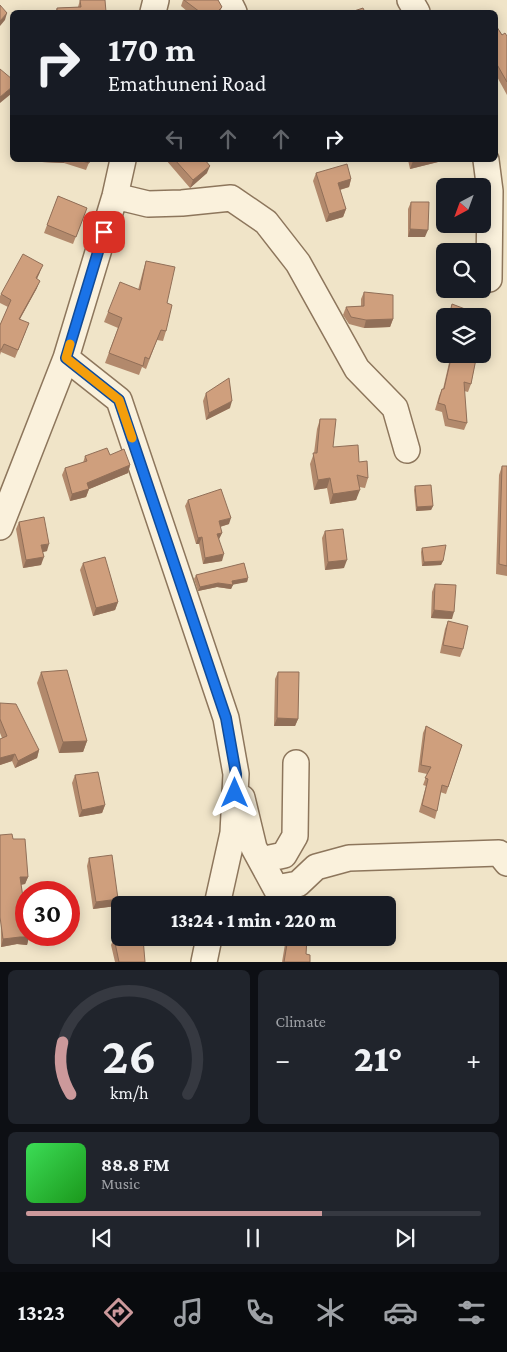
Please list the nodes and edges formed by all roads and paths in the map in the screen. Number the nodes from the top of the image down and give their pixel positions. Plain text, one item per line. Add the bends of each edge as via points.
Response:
1 (123, 162) edge
2 (486, 162) edge
3 (115, 196) junction
4 (489, 243) edge
5 (66, 358) junction
6 (407, 450) dead end
7 (0, 527) edge
8 (296, 763) dead end
9 (236, 774) junction
10 (261, 860) junction
11 (507, 863) edge
12 (219, 896) edge
13 (277, 896) edge
14 (279, 896) edge
15 (207, 946) edge
16 (204, 962) edge

1 - 3 street
2 - 4 street via 490,191
3 - 5 street
3 - 6 street via 148,204 231,198 266,222 298,263 357,369 395,408
5 - 7 street
5 - 9 street via 119,400 226,718
8 - 10 street via 295,836 284,855
9 - 10 street via 254,848
9 - 12 street via 233,833
10 - 13 street
11 - 14 street via 499,853 349,858 316,866 298,884
15 - 16 street

